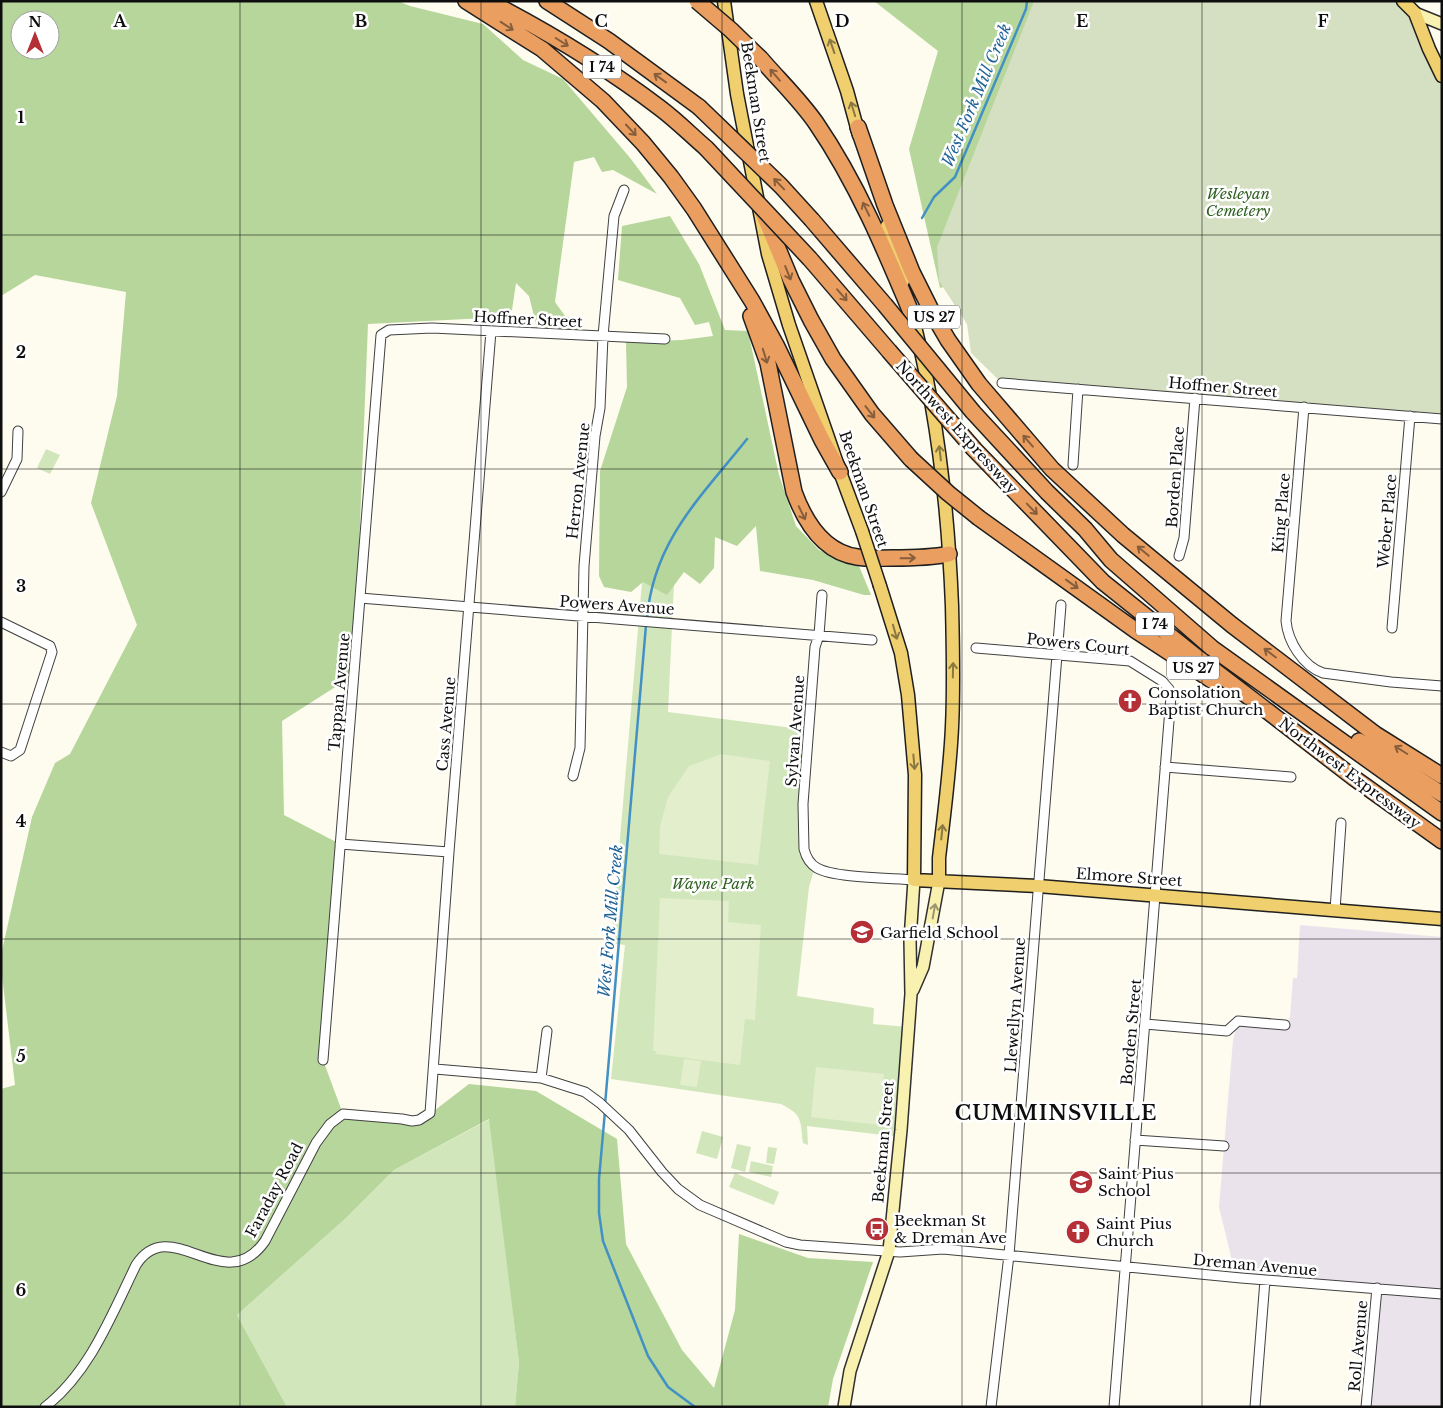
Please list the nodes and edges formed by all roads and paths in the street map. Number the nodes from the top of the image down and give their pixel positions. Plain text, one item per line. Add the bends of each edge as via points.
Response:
1 (466, 1) edge
2 (488, 1) edge
3 (547, 1) edge
4 (697, 1) edge
5 (724, 1) edge
6 (816, 1) edge
7 (1403, 1) edge
8 (1415, 12) junction
9 (1442, 24) edge
10 (1442, 76) edge
11 (858, 127) junction
12 (624, 190) dead end
13 (756, 195) junction
14 (736, 277) junction
15 (913, 318) junction
16 (389, 330) joint
17 (491, 331) junction
18 (603, 336) junction
19 (666, 339) dead end
20 (1002, 383) dead end
21 (1078, 389) junction
22 (1195, 398) junction
23 (1304, 407) junction
24 (1410, 416) junction
25 (1442, 419) edge
26 (18, 431) dead end
27 (1073, 465) dead end
28 (840, 472) junction
29 (1, 492) edge
30 (949, 554) junction
31 (1179, 556) dead end
32 (822, 595) dead end
33 (360, 598) junction
34 (1061, 605) dead end
35 (469, 607) junction
36 (584, 617) junction
37 (1, 622) edge
38 (1392, 628) dead end
39 (819, 635) junction
40 (872, 640) dead end
41 (976, 648) dead end
42 (1056, 654) junction
43 (1442, 686) edge
44 (1169, 689) joint
45 (1292, 705) junction
46 (1, 752) edge
47 (1165, 767) junction
48 (574, 776) dead end
49 (1442, 776) edge
50 (1291, 777) dead end
51 (1354, 778) junction
52 (1442, 794) edge
53 (1442, 813) edge
54 (1341, 824) dead end
55 (1442, 841) edge
56 (340, 844) junction
57 (449, 852) junction
58 (815, 867) joint
59 (914, 880) junction
60 (939, 881) junction
61 (1038, 886) junction
62 (1156, 895) junction
63 (1335, 910) junction
64 (1442, 919) edge
65 (911, 994) junction
66 (1145, 1024) junction
67 (1285, 1025) dead end
68 (547, 1031) dead end
69 (323, 1060) dead end
70 (435, 1068) junction
71 (541, 1078) junction
72 (426, 1117) joint
73 (1135, 1140) junction
74 (1224, 1146) dead end
75 (889, 1251) junction
76 (1009, 1254) junction
77 (1126, 1267) junction
78 (1265, 1280) junction
79 (1377, 1288) junction
80 (1442, 1294) edge
81 (45, 1407) edge
82 (844, 1407) edge
83 (991, 1407) edge
84 (1114, 1407) edge
85 (1255, 1407) edge
86 (1366, 1407) edge

1 -> 14 highway via 542,49 604,101 671,177
2 -> 51 highway, Northwest Expressway / I 74, bridge via 593,61 661,109 706,148 810,259 974,449 1103,582
45 -> 3 highway, Northwest Expressway / I 74, bridge via 1212,648 1111,560 973,412 812,220 699,107 609,41
15 -> 4 highway, bridge via 854,184 815,121 761,59
5 - 13 main road, Beekman Street / US 27
11 -> 6 main road, Beekman Street / US 27
7 - 8 main road
8 - 9 main road
8 - 10 main road
11 - 15 main road, Beekman Street via 862,152
49 -> 11 highway, US 27 via 1376,734 1232,625 1123,535 1061,477 980,384 934,316 888,213
12 - 18 street, Herron Avenue via 614,216
13 - 28 main road, Beekman Street via 768,254 789,325
13 -> 51 highway, US 27, bridge via 791,280 833,359 872,414 911,459 979,518 1135,630
14 - 28 highway via 776,345
14 -> 30 highway via 768,363 789,474 806,522 822,540 855,557 910,558
30 -> 15 main road, Beekman Street via 937,429
16 - 17 street, Hoffner Street
16 - 33 street, Tappan Avenue via 382,334
17 - 18 street, Hoffner Street
17 - 35 street, Cass Avenue
18 - 19 street, Hoffner Street
18 - 36 street, Herron Avenue via 600,408 584,566
20 - 21 street, Hoffner Street
21 - 22 street, Hoffner Street
21 - 27 street
22 - 23 street, Hoffner Street
22 - 31 street, Borden Place via 1184,538
23 - 24 street, Hoffner Street
23 - 43 street, King Place via 1287,632 1314,670 1333,675
24 - 25 street, Hoffner Street
24 - 38 street, Weber Place
26 - 29 street via 17,459
28 -> 59 main road, Beekman Street, bridge via 901,653 915,775
60 -> 30 main road, Beekman Street via 952,724 954,648
32 - 39 street, Sylvan Avenue
33 - 35 street, Powers Avenue
33 - 56 street, Tappan Avenue
34 - 42 street, Llewellyn Avenue
35 - 36 street, Powers Avenue
35 - 57 street, Cass Avenue
36 - 39 street, Powers Avenue
36 - 48 street, Herron Avenue via 580,748
37 - 46 street via 50,646 52,652 20,750 11,756
39 - 40 street, Powers Avenue
39 - 58 street, Sylvan Avenue via 815,647 803,804 804,849
41 - 42 street, Powers Court
42 - 44 street, Powers Court via 1130,660
42 - 61 street, Llewellyn Avenue
44 - 47 street, Borden Street
45 - 52 highway via 1343,731
45 - 53 highway, Northwest Expressway / I 74
47 - 50 street
47 - 62 street, Borden Street
51 - 55 highway, Northwest Expressway / I 74
54 - 63 street
56 - 57 street
56 - 69 street, Tappan Avenue
57 - 70 street, Cass Avenue
58 - 59 street, Elmore Street via 832,874
59 - 60 main road, Elmore Street
59 - 65 main road, Beekman Street
60 - 61 main road, Elmore Street
65 -> 60 main road, Beekman Street via 923,967
61 - 62 main road, Elmore Street
61 - 76 street, Llewellyn Avenue
62 - 63 main road, Elmore Street
62 - 66 street, Borden Street
63 - 64 main road, Elmore Street
65 - 75 main road, Beekman Street
66 - 67 street via 1227,1031 1238,1021
66 - 73 street, Borden Street
68 - 71 street
70 - 71 street, Dreman Avenue
70 - 72 street, Cass Avenue via 430,1114
71 - 75 street, Dreman Avenue via 585,1092 600,1103 629,1130 678,1190 700,1205 786,1242
72 - 81 street, Faraday Road via 412,1121 343,1114 336,1118 316,1143 265,1241 246,1259 219,1262 166,1246 148,1251 136,1265 94,1349
73 - 74 street
73 - 77 street, Borden Street
75 - 76 street, Dreman Avenue via 943,1249
75 - 82 main road, Beekman Street via 850,1371
76 - 77 street, Dreman Avenue
76 - 83 street, Llewellyn Avenue
77 - 78 street, Dreman Avenue
77 - 84 street, Borden Street
78 - 79 street, Dreman Avenue
78 - 85 street
79 - 80 street, Dreman Avenue
79 - 86 street, Roll Avenue

